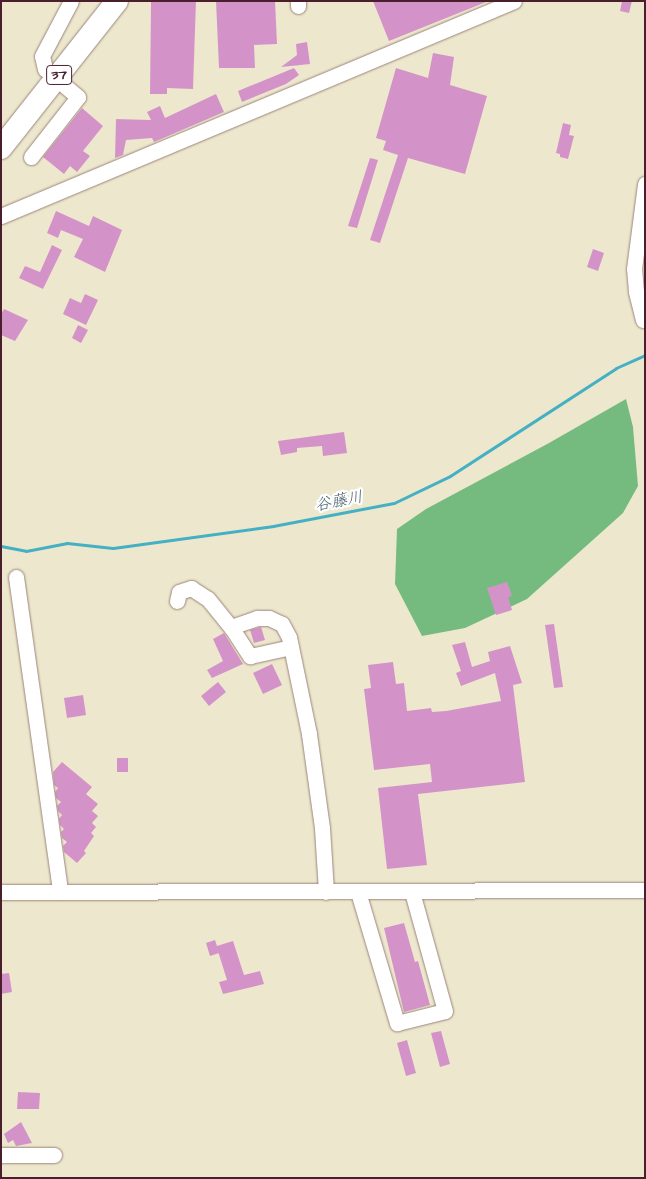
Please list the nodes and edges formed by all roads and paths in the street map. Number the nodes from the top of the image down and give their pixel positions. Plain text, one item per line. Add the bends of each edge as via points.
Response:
1 (72, 1) edge
2 (117, 1) edge
3 (514, 1) edge
4 (56, 78) junction
5 (1, 148) edge
6 (31, 157) dead end
7 (645, 184) edge
8 (1, 216) edge
9 (643, 320) dead end
10 (16, 577) dead end
11 (177, 601) dead end
12 (231, 627) junction
13 (291, 647) junction
14 (645, 890) edge
15 (1, 892) edge
16 (60, 892) junction
17 (326, 892) junction
18 (358, 892) junction
19 (412, 892) junction
20 (1, 1155) edge
21 (54, 1155) dead end

1 - 4 street via 42,56 45,69
2 - 4 highway, 37
3 - 8 street
4 - 5 highway, 37
4 - 6 street via 78,97
7 - 9 street via 634,269
10 - 16 street
11 - 12 street via 179,592 191,588 208,599
12 - 13 street via 250,656
12 - 13 street via 257,618 269,618 282,624
13 - 17 street via 309,734 322,828
14 - 19 street
15 - 16 street
16 - 17 street
17 - 18 street
18 - 19 street
18 - 19 street via 397,1023 444,1011
20 - 21 street

